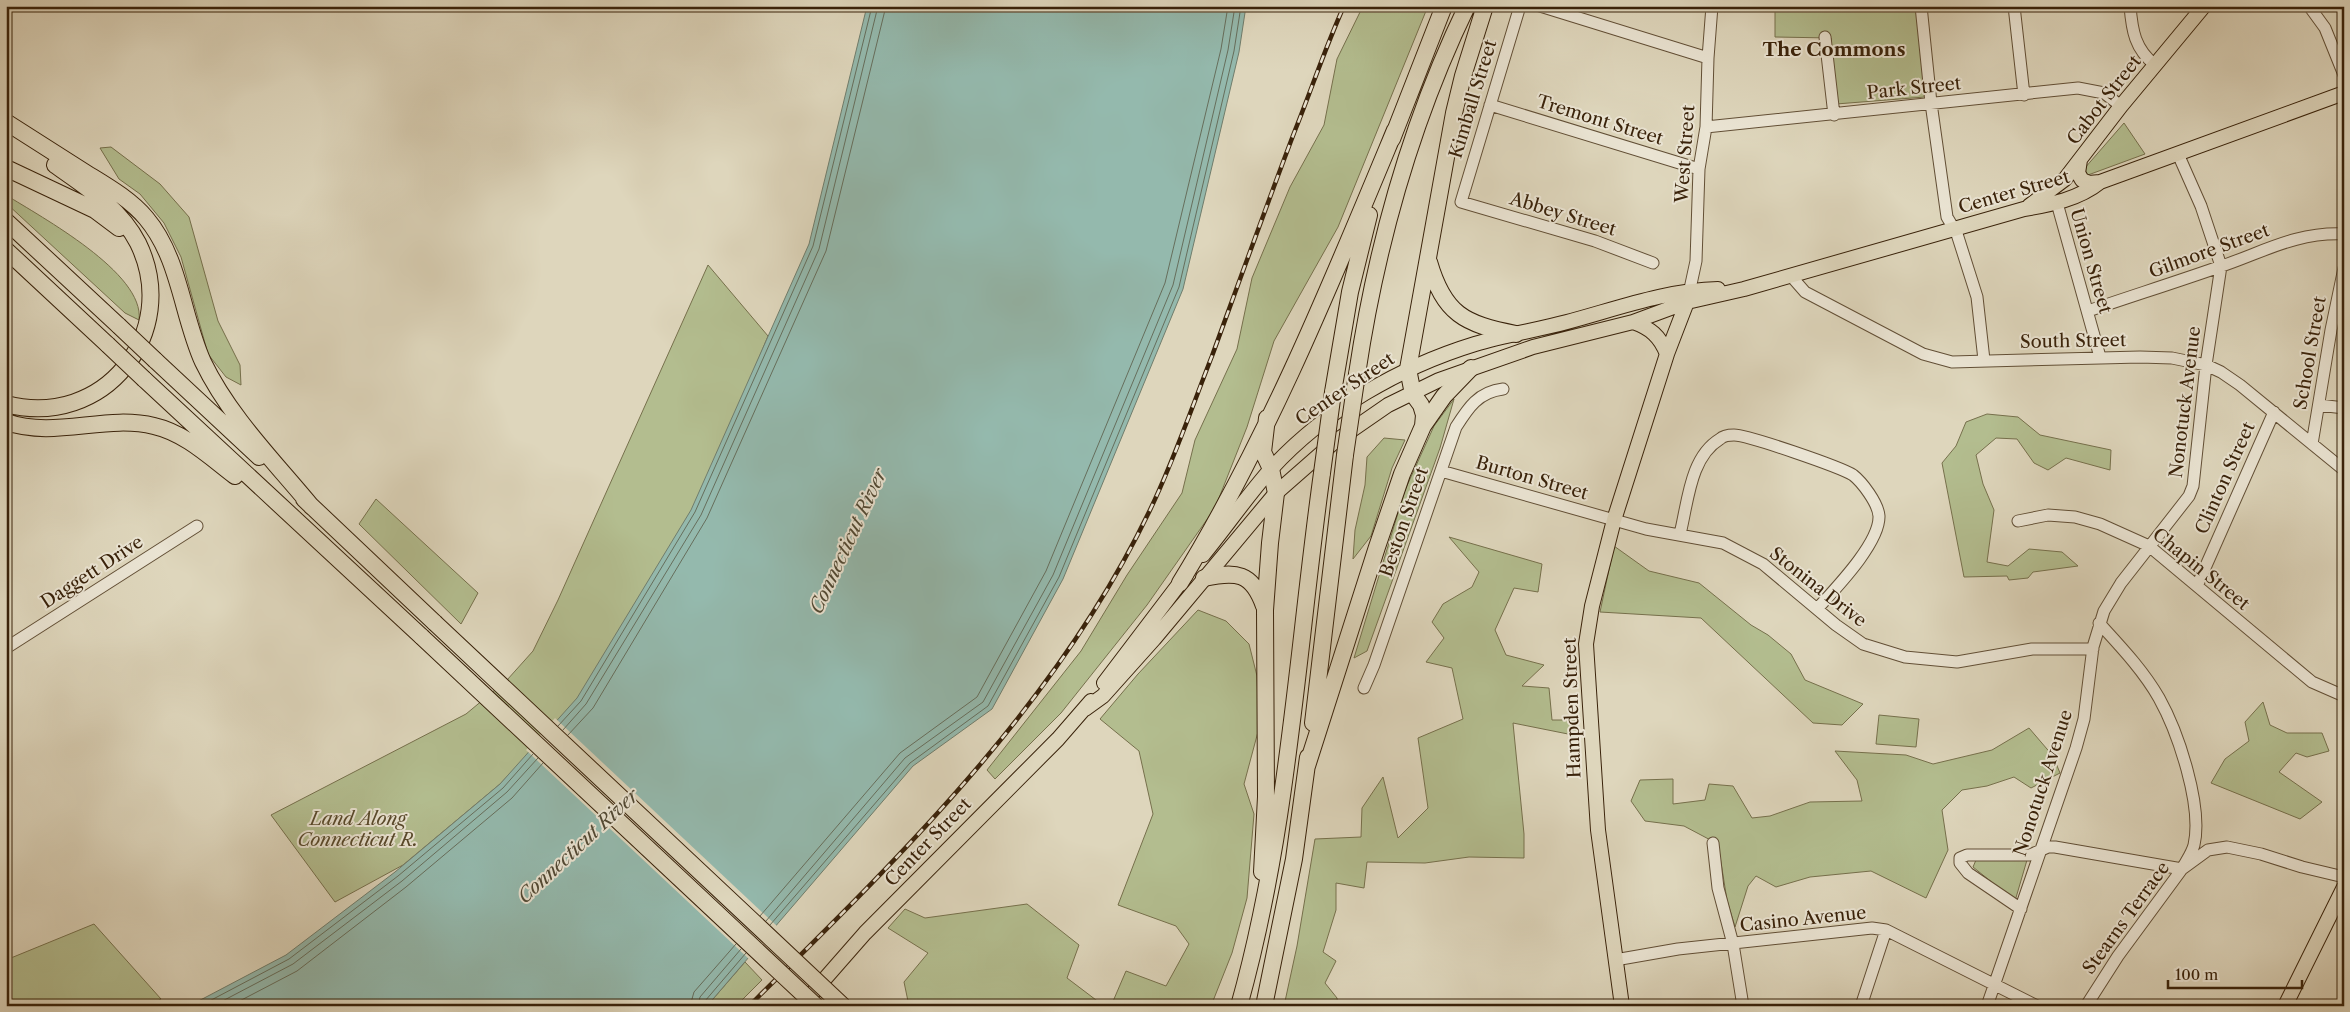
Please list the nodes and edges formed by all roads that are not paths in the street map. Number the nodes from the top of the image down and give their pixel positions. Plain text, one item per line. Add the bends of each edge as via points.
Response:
1 (1444, 6) edge
2 (1467, 6) edge
3 (1485, 6) edge
4 (1520, 6) edge
5 (1540, 6) edge
6 (1712, 6) edge
7 (1921, 6) edge
8 (2014, 6) edge
9 (2130, 6) edge
10 (2204, 6) edge
11 (2314, 8) edge
12 (1825, 37) dead end
13 (1708, 58) junction
14 (2155, 65) junction
15 (2344, 75) edge
16 (2344, 93) edge
17 (2024, 95) junction
18 (1931, 103) junction
19 (1490, 105) junction
20 (2121, 106) junction
21 (1834, 115) junction
22 (6, 122) edge
23 (1706, 127) junction
24 (1395, 130) junction
25 (6, 131) edge
26 (2178, 154) junction
27 (2080, 160) junction
28 (6, 168) edge
29 (1700, 169) junction
30 (2065, 179) junction
31 (2100, 182) junction
32 (1461, 202) joint
33 (2057, 203) junction
34 (2024, 209) junction
35 (6, 221) edge
36 (1954, 229) junction
37 (2344, 234) edge
38 (6, 250) edge
39 (1428, 257) junction
40 (1653, 263) dead end
41 (2221, 266) junction
42 (2344, 268) edge
43 (1791, 276) junction
44 (1689, 296) junction
45 (150, 299) junction
46 (2340, 303) edge
47 (2088, 311) junction
48 (1632, 322) junction
49 (1516, 334) junction
50 (1667, 354) junction
51 (2100, 357) junction
52 (1984, 360) junction
53 (2206, 365) junction
54 (1471, 368) junction
55 (1408, 369) junction
56 (1502, 389) dead end
57 (6, 394) edge
58 (1413, 394) junction
59 (86, 396) junction
60 (6, 404) edge
61 (2319, 405) junction
62 (2344, 408) edge
63 (2274, 412) junction
64 (1267, 418) junction
65 (6, 422) edge
66 (1423, 426) junction
67 (2312, 444) junction
68 (1271, 469) junction
69 (2344, 470) edge
70 (1441, 471) junction
71 (1276, 493) junction
72 (312, 506) junction
73 (1614, 520) junction
74 (2018, 521) dead end
75 (197, 526) dead end
76 (303, 527) junction
77 (1680, 534) junction
78 (2149, 546) junction
79 (1204, 578) junction
80 (1180, 583) junction
81 (2197, 586) junction
82 (1817, 609) junction
83 (1265, 610) junction
84 (2099, 622) junction
85 (6, 648) edge
86 (2093, 649) junction
87 (1364, 688) dead end
88 (2344, 696) edge
89 (1085, 709) junction
90 (1307, 766) junction
91 (1713, 843) dead end
92 (2041, 850) junction
93 (2182, 869) junction
94 (2344, 877) edge
95 (2344, 887) edge
96 (2021, 909) junction
97 (1886, 930) junction
98 (1278, 943) junction
99 (1733, 944) junction
100 (1254, 948) junction
101 (1615, 960) junction
102 (1994, 985) junction
103 (801, 1006) edge
104 (816, 1006) edge
105 (843, 1006) edge
106 (1239, 1006) edge
107 (1264, 1006) edge
108 (1273, 1006) edge
109 (1622, 1006) edge
110 (1743, 1006) edge
111 (1861, 1006) edge
112 (1987, 1006) edge
113 (2037, 1006) edge
114 (2086, 1006) edge
115 (2285, 1006) edge

1 - 24 highway
2 - 90 highway, bridge via 1427,101 1396,194 1372,290 1345,456
3 - 39 highway via 1454,113
4 - 19 street, Kimball Street
5 - 13 street
6 - 13 street, West Street
7 - 18 street
8 - 17 street
9 - 14 street via 2134,40
10 - 14 main road, Cabot Street
11 - 15 street
12 - 21 street
13 - 23 street, West Street
14 - 20 main road, Cabot Street
16 - 26 main road, Center Street
17 - 18 street, Park Street
17 - 20 street, Park Street via 2087,89 2104,93
18 - 21 street, Park Street
18 - 36 street via 1947,217
19 - 29 street, Tremont Street
19 - 32 street, Kimball Street
20 - 27 main road, Cabot Street
21 - 23 street, Park Street
22 - 72 highway via 121,196 146,218 168,254 194,340 215,384 244,426
23 - 29 street, West Street
24 - 64 highway via 1335,273
24 - 100 highway, bridge via 1358,258 1333,392 1278,827
25 - 45 highway via 101,199 124,221 145,262
26 - 31 main road, Center Street
26 - 41 street, Nonotuck Avenue via 2201,206
27 - 30 main road, Cabot Street
27 - 31 main road via 2078,174 2082,180
28 - 45 highway via 95,210 119,227 143,263
29 - 44 street, West Street via 1698,235
30 - 33 main road
30 - 34 main road, Cabot Street
31 - 33 main road, Center Street via 2092,189
32 - 40 street, Abbey Street via 1595,241
33 - 34 main road, Center Street
33 - 47 street, Union Street
34 - 36 main road, Center Street
35 - 72 highway, bridge
36 - 43 main road, Center Street
36 - 52 street via 1977,297
37 - 41 street, Gilmore Street via 2321,233 2294,238
38 - 76 highway, bridge
39 - 49 highway via 1438,288 1456,312 1469,322
39 - 55 highway
41 - 47 street, Gilmore Street
41 - 53 street, Nonotuck Avenue
42 - 46 street, School Street
43 - 44 main road, Center Street via 1744,289
43 - 52 street, South Street via 1806,292 1923,354 1952,362
44 - 48 main road, Center Street
44 - 49 main road, Center Street
44 - 50 main road, Hampden Street
45 - 59 highway via 147,325 135,355 111,381
46 - 61 street, School Street
47 - 51 street, Union Street
48 - 50 main road via 1654,333 1662,341
48 - 54 main road, Center Street via 1534,347
49 - 55 main road, Center Street via 1476,344
50 - 73 main road, Hampden Street
51 - 52 street, South Street
51 - 53 street, South Street via 2172,358
53 - 63 street, South Street via 2221,372
53 - 78 street, Nonotuck Avenue via 2193,486 2189,496
54 - 58 main road, Center Street
54 - 66 highway via 1444,396
55 - 58 highway
55 - 68 main road, Center Street via 1335,414
56 - 70 street, Beston Street via 1479,397 1468,406 1456,427
57 - 59 highway via 45,402
58 - 66 highway via 1421,405
58 - 71 main road, Center Street via 1388,405 1333,443
59 - 60 highway via 44,408
61 - 62 street
61 - 67 street, School Street
63 - 67 street, South Street
63 - 81 street, Clinton Street
64 - 68 highway via 1263,452
64 - 80 highway via 1220,516
65 - 76 highway via 45,429 125,423 164,429 199,449
66 - 90 highway via 1402,474 1377,547
67 - 69 street, South Street
68 - 71 highway
68 - 80 main road, Center Street
70 - 73 street, Burton Street
70 - 87 street, Beston Street
71 - 79 main road, Center Street
71 - 83 highway
72 - 105 highway, bridge
73 - 77 street, Stonina Drive
73 - 101 main road, Hampden Street via 1592,606 1586,644 1598,830
74 - 78 street, Chapin Street via 2048,515 2075,517 2100,524
75 - 85 street, Daggett Drive
76 - 104 highway, bridge
77 - 82 street, Stonina Drive via 1723,543 1748,554
77 - 82 street via 1695,471 1706,450 1721,437 1735,435 1757,441 1853,475 1867,488 1879,515 1865,551
78 - 81 street, Chapin Street
78 - 84 street, Nonotuck Avenue via 2113,595
79 - 83 highway via 1229,573 1240,575 1259,592
79 - 89 main road, Center Street via 1104,696
80 - 89 main road, Center Street
81 - 88 street, Chapin Street via 2312,682
82 - 86 street, Stonina Drive via 1863,644 1905,657 1957,662 2032,650
83 - 100 highway via 1266,812
84 - 86 street, Nonotuck Avenue
84 - 93 street via 2137,666 2159,698 2178,743 2196,812 2193,846
86 - 92 street, Nonotuck Avenue via 2084,719
89 - 103 main road, Center Street via 869,929
90 - 98 highway
91 - 99 street via 1718,888
92 - 93 street via 2055,847
92 - 96 street, Nonotuck Avenue
92 - 96 street via 2030,855 1966,855 1960,858 1968,872
93 - 94 street, Stearns Terrace via 2208,850 2227,847
93 - 114 street, Stearns Terrace
95 - 115 main road
96 - 102 street, Nonotuck Avenue
97 - 99 street, Casino Avenue via 1850,930
97 - 102 street, Casino Avenue
97 - 111 street
98 - 107 highway
98 - 108 highway
99 - 101 street, Casino Avenue
99 - 110 street
100 - 106 highway
101 - 109 main road, Hampden Street
102 - 112 street, Nonotuck Avenue
102 - 113 street, Casino Avenue

